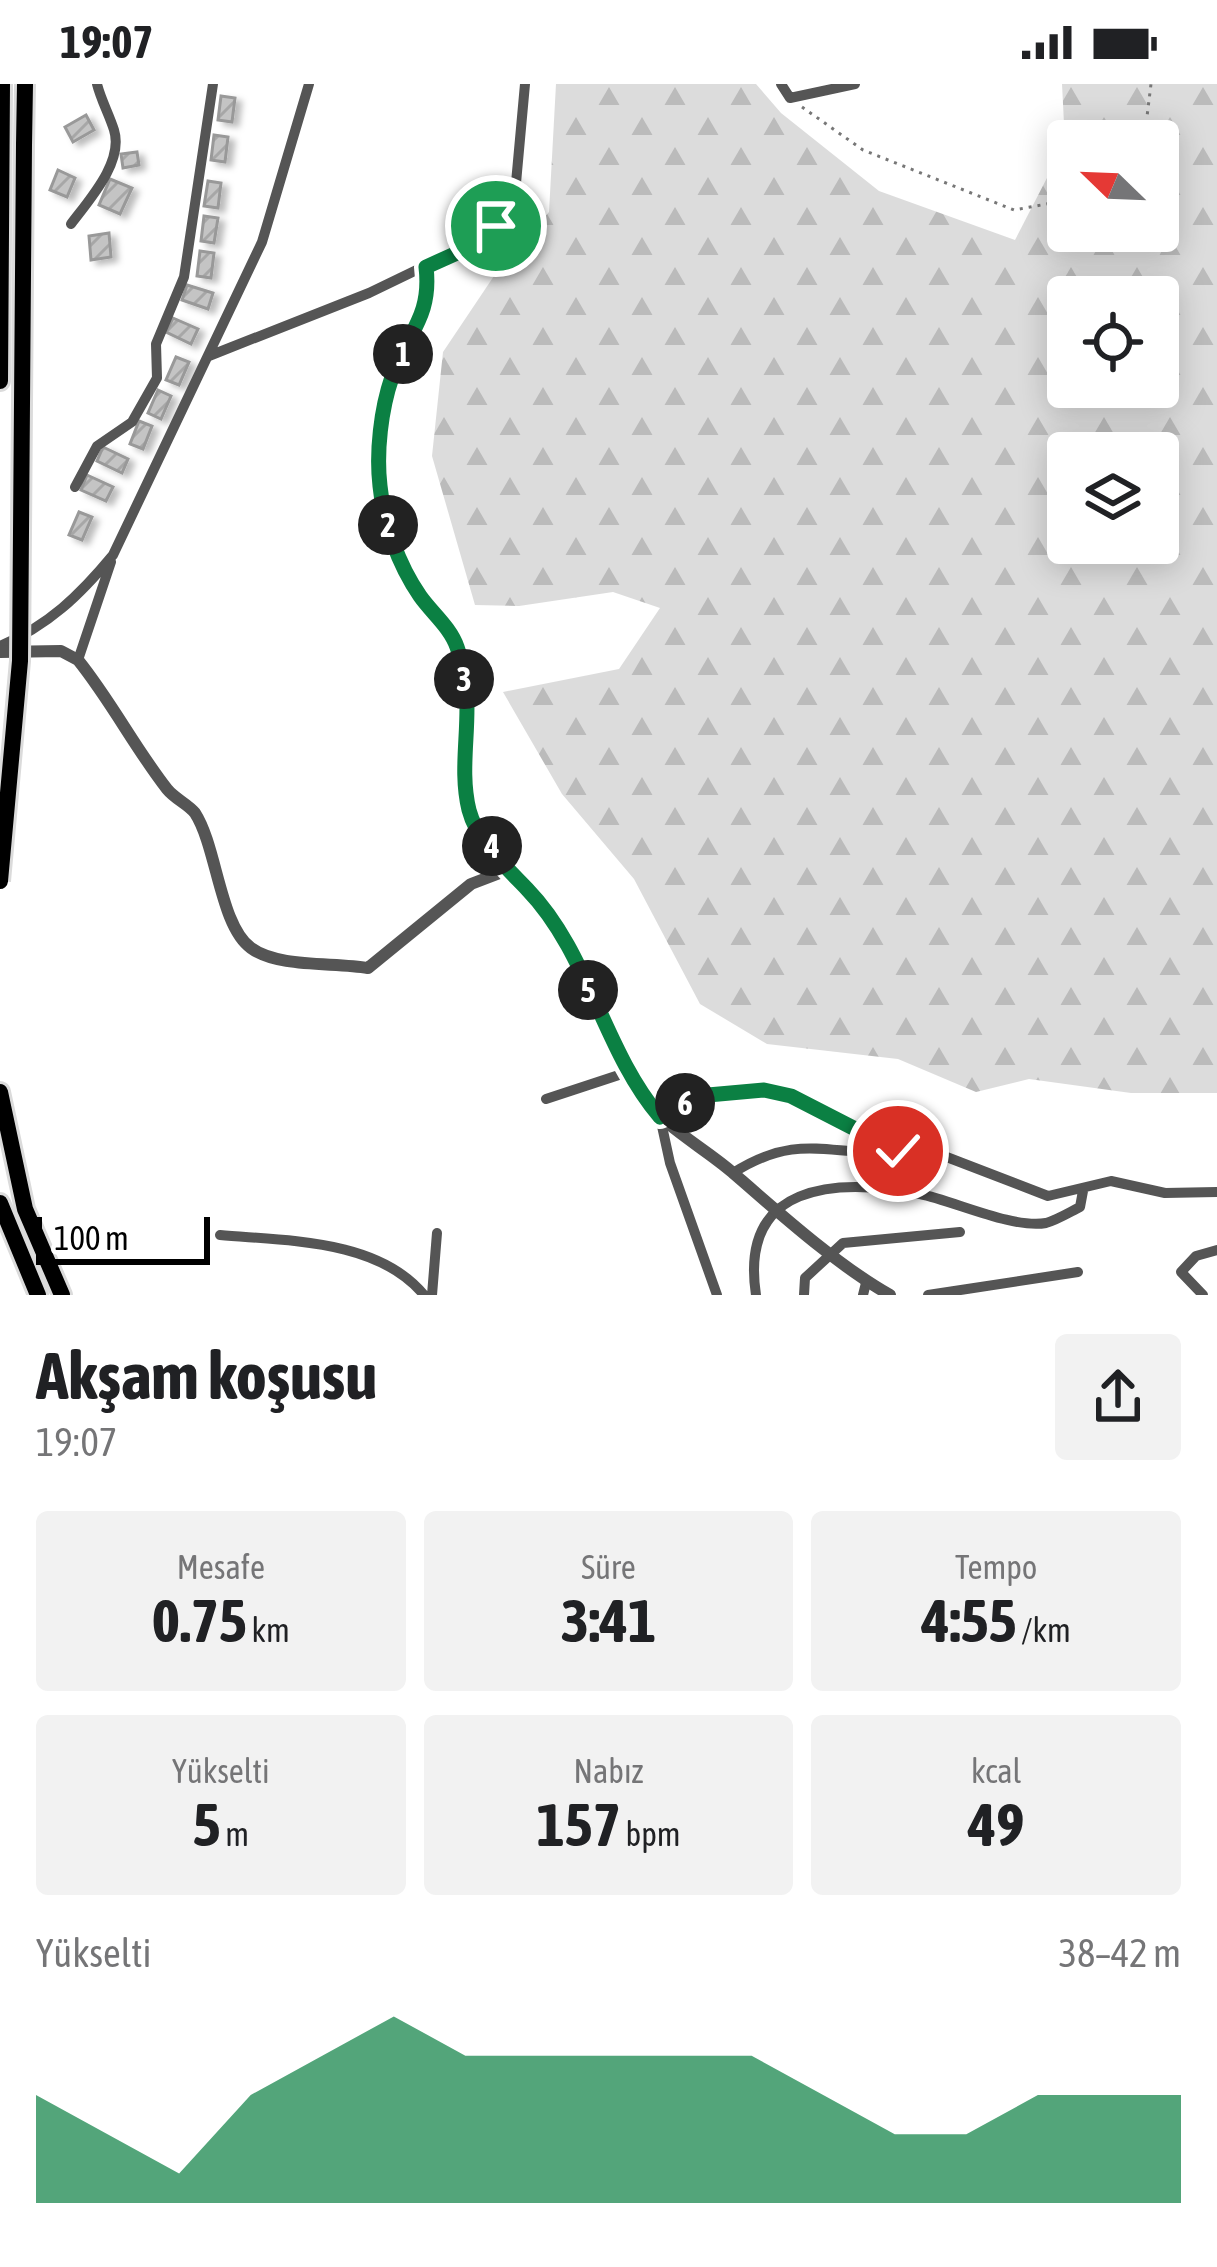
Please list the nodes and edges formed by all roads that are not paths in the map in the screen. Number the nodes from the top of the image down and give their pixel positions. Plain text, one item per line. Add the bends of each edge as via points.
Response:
1 (2, 84) edge
2 (25, 84) edge
3 (97, 84) edge
4 (213, 84) edge
5 (309, 84) edge
6 (525, 84) edge
7 (781, 84) edge
8 (855, 84) edge
9 (1, 144) edge
10 (71, 224) dead end
11 (426, 267) junction
12 (209, 356) junction
13 (0, 381) edge
14 (75, 487) dead end
15 (113, 555) junction
16 (0, 649) edge
17 (78, 661) junction
18 (506, 871) junction
19 (0, 881) edge
20 (628, 1072) junction
21 (0, 1092) edge
22 (547, 1100) dead end
23 (660, 1117) junction
24 (918, 1146) junction
25 (733, 1173) junction
26 (1083, 1191) junction
27 (1217, 1192) edge
28 (0, 1203) edge
29 (774, 1212) junction
30 (960, 1232) dead end
31 (437, 1233) dead end
32 (220, 1235) dead end
33 (1217, 1250) edge
34 (832, 1251) junction
35 (1078, 1272) dead end
36 (865, 1289) edge
37 (38, 1295) edge
38 (62, 1295) edge
39 (428, 1295) edge
40 (717, 1295) edge
41 (756, 1295) edge
42 (804, 1295) edge
43 (890, 1295) edge
44 (928, 1295) edge
45 (1203, 1295) edge

1 - 9 highway
2 - 19 highway, bridge via 20,661
3 - 10 street via 116,134 113,155
4 - 14 street via 184,277 156,344 157,378 132,422 97,446
5 - 12 street via 262,242
6 - 11 street via 516,182 505,214 477,244
7 - 8 street via 790,98
9 - 13 highway
11 - 12 street
11 - 18 street via 430,299 392,378 380,485 402,568 457,646 471,714 470,811
12 - 15 street
15 - 16 street via 80,595
15 - 17 street
16 - 17 street via 61,651
17 - 18 street via 170,794 194,812 249,947 283,962 368,968 471,884
18 - 20 street via 576,961
20 - 22 street
20 - 23 street
21 - 38 highway via 25,1208
23 - 24 street via 708,1095 764,1090 850,1128
23 - 25 street
23 - 40 street
24 - 25 street via 872,1155 833,1146 774,1151
24 - 26 street via 1048,1196
25 - 29 street
26 - 27 street via 1111,1180 1165,1193
26 - 29 street via 1080,1207 1045,1223 919,1194 850,1189 801,1195
28 - 37 highway
29 - 34 street
29 - 41 street via 755,1238
30 - 34 street via 843,1243
31 - 39 street
32 - 39 street via 350,1251 388,1264
33 - 45 street via 1181,1272
34 - 36 street
34 - 42 street via 805,1278
35 - 44 street
36 - 43 street

